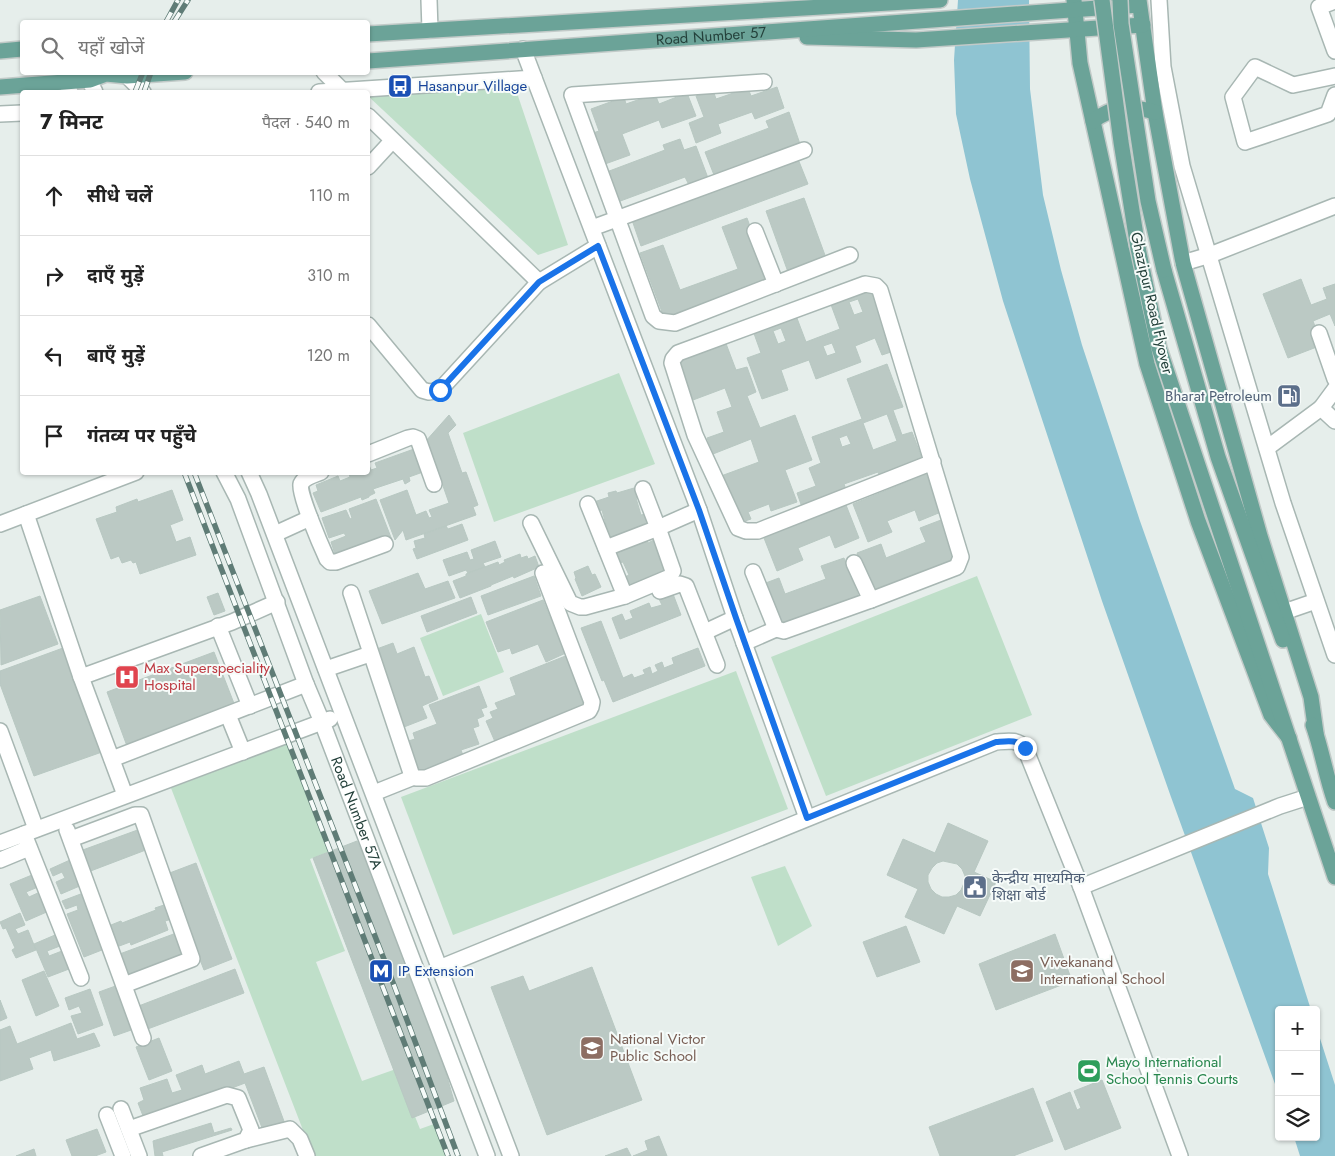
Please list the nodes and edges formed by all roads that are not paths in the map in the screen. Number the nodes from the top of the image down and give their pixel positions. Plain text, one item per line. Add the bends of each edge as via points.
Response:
1 (789, 0) edge
2 (940, 0) edge
3 (1102, 0) edge
4 (1120, 0) edge
5 (1159, 0) edge
6 (923, 1) edge
7 (1335, 1) edge
8 (1139, 2) edge
9 (429, 3) edge
10 (1074, 5) edge
11 (711, 14) junction
12 (1143, 25) junction
13 (430, 30) junction
14 (1077, 30) junction
15 (370, 34) edge
16 (713, 36) junction
17 (20, 49) edge
18 (523, 49) junction
19 (0, 51) edge
20 (1335, 51) edge
21 (370, 60) edge
22 (104, 75) edge
23 (116, 75) edge
24 (142, 75) edge
25 (327, 75) edge
26 (127, 76) junction
27 (1335, 76) edge
28 (534, 78) junction
29 (68, 82) edge
30 (90, 82) edge
31 (764, 82) dead end
32 (0, 87) edge
33 (141, 90) edge
34 (342, 90) edge
35 (358, 90) edge
36 (1335, 95) edge
37 (1155, 112) junction
38 (20, 113) edge
39 (0, 114) edge
40 (370, 118) edge
41 (1093, 121) junction
42 (392, 141) junction
43 (804, 150) dead end
44 (370, 165) edge
45 (1335, 206) edge
46 (616, 218) junction
47 (592, 228) junction
48 (755, 231) dead end
49 (598, 246) junction
50 (850, 255) dead end
51 (1210, 255) junction
52 (1183, 263) junction
53 (539, 282) junction
54 (776, 284) junction
55 (370, 327) edge
56 (1319, 333) dead end
57 (1335, 379) edge
58 (1335, 389) edge
59 (1321, 408) junction
60 (1335, 422) edge
61 (695, 435) junction
62 (674, 445) junction
63 (1267, 448) junction
64 (370, 453) edge
65 (933, 462) junction
66 (128, 475) edge
67 (226, 475) edge
68 (250, 475) edge
69 (314, 475) edge
70 (434, 484) dead end
71 (643, 489) dead end
72 (588, 504) dead end
73 (699, 510) junction
74 (26, 514) junction
75 (310, 518) junction
76 (531, 523) dead end
77 (0, 524) edge
78 (658, 528) junction
79 (275, 534) junction
80 (384, 544) dead end
81 (606, 548) junction
82 (854, 563) dead end
83 (753, 572) dead end
84 (543, 573) dead end
85 (351, 593) dead end
86 (625, 596) junction
87 (871, 600) junction
88 (1316, 601) junction
89 (277, 602) junction
90 (1335, 610) edge
91 (1284, 612) junction
92 (580, 618) dead end
93 (736, 618) junction
94 (1322, 619) junction
95 (218, 626) junction
96 (776, 629) junction
97 (704, 632) junction
98 (744, 643) junction
99 (370, 654) junction
100 (1335, 655) edge
101 (717, 665) dead end
102 (326, 669) junction
103 (81, 677) junction
104 (306, 684) junction
105 (250, 706) junction
106 (343, 714) junction
107 (228, 715) junction
108 (322, 722) junction
109 (0, 731) edge
110 (1316, 733) junction
111 (1289, 738) junction
112 (242, 752) junction
113 (112, 759) junction
114 (414, 777) junction
115 (374, 793) junction
116 (1334, 793) edge
117 (125, 796) junction
118 (1308, 796) junction
119 (807, 818) junction
120 (63, 820) junction
121 (29, 837) junction
122 (71, 839) junction
123 (0, 843) edge
124 (0, 860) edge
125 (1335, 877) edge
126 (1081, 887) junction
127 (439, 968) junction
128 (81, 978) dead end
129 (124, 985) junction
130 (143, 1038) dead end
131 (128, 1129) junction
132 (246, 1140) junction
133 (123, 1156) edge
134 (139, 1156) edge
135 (201, 1156) edge
136 (307, 1156) edge
137 (487, 1156) edge
138 (511, 1156) edge
139 (1180, 1156) edge

1 - 11 main road
2 - 6 main road, Road Number 57
3 - 111 main road, Ghazipur Road Flyover, bridge via 1138,248 1159,348
4 - 110 main road, Ghazipur Road Flyover, bridge via 1148,201 1164,270 1218,457
5 - 51 street via 1163,67 1182,166
6 - 11 main road, Road Number 57
7 - 20 street via 1319,7
8 - 10 main road, Road Number 57
8 - 12 main road
9 - 13 street
10 - 14 main road
10 - 16 main road, Road Number 57 via 1054,11
11 - 13 main road, Road Number 57
12 - 14 main road
12 - 37 main road
13 - 15 main road, Road Number 57
14 - 16 main road via 916,40
14 - 41 main road via 1080,63
16 - 18 main road, Road Number 57
17 - 19 main road
18 - 21 main road, Road Number 57
18 - 28 street
22 - 30 main road
23 - 26 main road
24 - 26 main road
25 - 34 street
26 - 33 street
27 - 36 street via 1293,85 1255,67 1233,97 1245,142 1328,114
28 - 35 street
28 - 47 street
29 - 30 main road
29 - 32 main road
31 - 46 street via 572,95
37 - 41 main road via 1128,107 1104,113
37 - 52 main road
38 - 39 street
40 - 42 street
41 - 111 main road via 1147,364 1198,521 1271,715
42 - 44 street
42 - 53 street
43 - 46 street
45 - 51 street
46 - 47 street
46 - 54 street via 653,316 660,321 675,323
47 - 49 street
48 - 54 street
49 - 53 street
49 - 62 street
50 - 54 street
51 - 52 street
51 - 63 street
52 - 91 main road
53 - 55 street via 435,392 422,390
56 - 57 street
58 - 59 street
59 - 60 street
59 - 63 street
61 - 62 street
61 - 65 street via 738,528 746,532 758,532
61 - 65 street via 672,363 675,355 865,284 880,290
62 - 73 street
63 - 88 street
64 - 70 street via 408,438 418,439
65 - 87 street via 961,557 959,565
66 - 74 street
67 - 89 street, Road Number 57A via 238,499
68 - 79 street, Road Number 57A
69 - 75 street via 306,478 300,488
71 - 78 street
72 - 81 street
73 - 78 street
73 - 93 street
74 - 77 street
74 - 103 street
75 - 79 street
75 - 80 street via 330,562
76 - 86 street via 570,603 585,607
78 - 81 street
78 - 86 street via 673,574
79 - 102 street, Road Number 57A
81 - 86 street
82 - 87 street
83 - 96 street
84 - 114 street via 592,702 589,711 426,778
85 - 99 street
87 - 96 street via 787,631
88 - 91 street
88 - 94 street
89 - 95 street
89 - 104 street, Road Number 57A
90 - 94 street
91 - 110 main road via 1311,697
92 - 97 street via 683,584
93 - 97 street
93 - 98 street
94 - 100 street
95 - 103 street
95 - 105 street
96 - 98 street
97 - 101 street
98 - 119 street
99 - 102 street
99 - 114 street
102 - 106 street, Road Number 57A
103 - 113 street
104 - 105 street
104 - 108 street, Road Number 57A
105 - 107 street
106 - 108 street
106 - 115 street, Road Number 57A
107 - 112 street
107 - 113 street
108 - 112 street
108 - 137 street, Road Number 57A
109 - 121 street
110 - 116 main road
111 - 118 main road, Ghazipur Road Flyover
112 - 117 street
113 - 117 street
114 - 115 street
115 - 127 street, Road Number 57A
117 - 120 street
118 - 125 main road, Ghazipur Road Flyover
118 - 126 street
119 - 126 street via 996,742 1020,742
119 - 127 street
120 - 121 street
120 - 122 street
121 - 123 street
121 - 124 street
121 - 128 street
122 - 129 street
122 - 129 street via 135,814 141,815 192,959
126 - 139 street
127 - 138 street, Road Number 57A
129 - 130 street
131 - 132 street via 227,1094 238,1098 251,1130
131 - 133 street via 114,1112
131 - 134 street
132 - 135 street
132 - 136 street via 290,1129 300,1139

